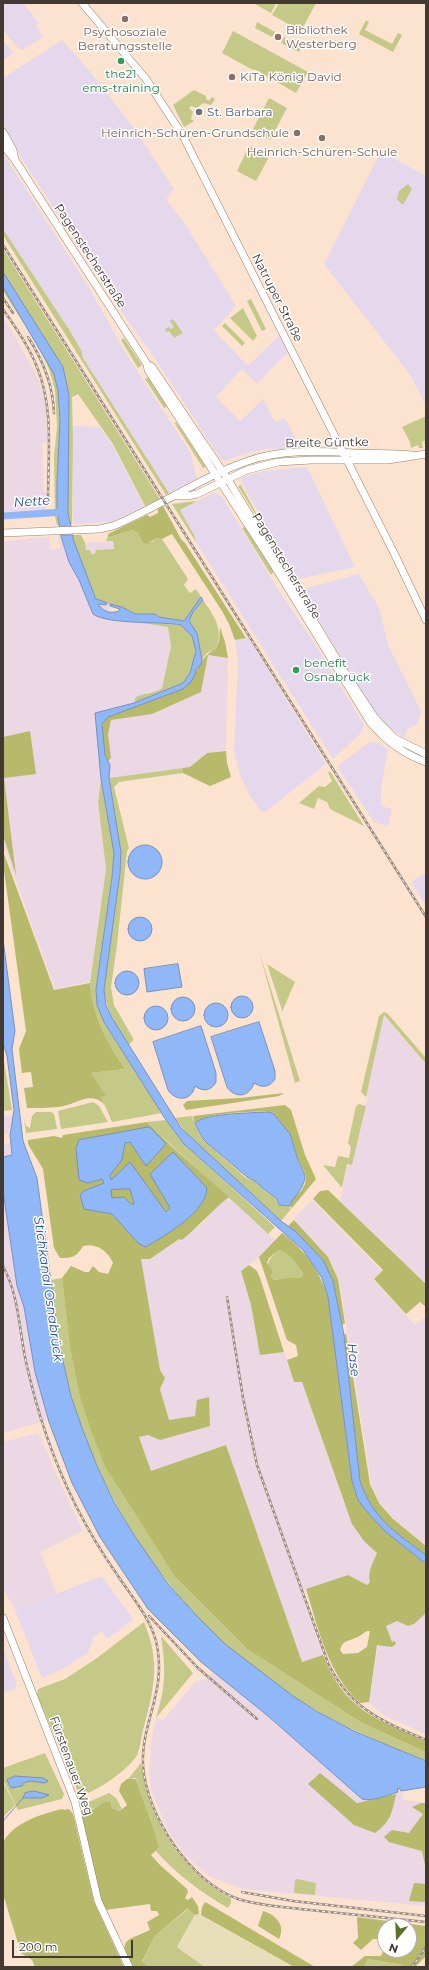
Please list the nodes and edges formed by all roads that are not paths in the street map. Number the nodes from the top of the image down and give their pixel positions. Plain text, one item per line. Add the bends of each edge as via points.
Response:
1 (82, 3) edge
2 (3, 132) edge
3 (3, 145) edge
4 (15, 160) junction
5 (342, 452) junction
6 (426, 454) edge
7 (412, 455) junction
8 (346, 460) junction
9 (219, 473) junction
10 (224, 480) junction
11 (175, 496) junction
12 (3, 533) edge
13 (289, 586) junction
14 (426, 620) edge
15 (426, 754) edge
16 (426, 762) edge
17 (3, 1618) edge
18 (129, 1967) edge

1 - 5 street, Natruper Straße via 146,79 183,136
2 - 4 street, Pagenstecherstraße via 13,150
3 - 4 street, Pagenstecherstraße
4 - 9 street, Pagenstecherstraße via 147,364 148,370
5 - 7 street, Breite Güntke
5 - 8 street, Natruper Straße
5 - 9 street, Breite Güntke via 276,455 249,460
6 - 7 street, Breite Güntke
7 - 8 street, Breite Güntke via 388,460
8 - 10 street, Breite Güntke via 278,462 262,465
8 - 14 street, Natruper Straße
9 - 10 street, Pagenstecherstraße
9 - 11 street, Breite Güntke
10 - 11 street, Breite Güntke via 197,494
10 - 13 street, Pagenstecherstraße
11 - 12 street, Breite Güntke via 113,526
13 - 15 street, Pagenstecherstraße via 378,722 402,743
13 - 16 street, Pagenstecherstraße via 370,722 399,749
17 - 18 street, Fürstenauer Weg via 74,1802 98,1901

